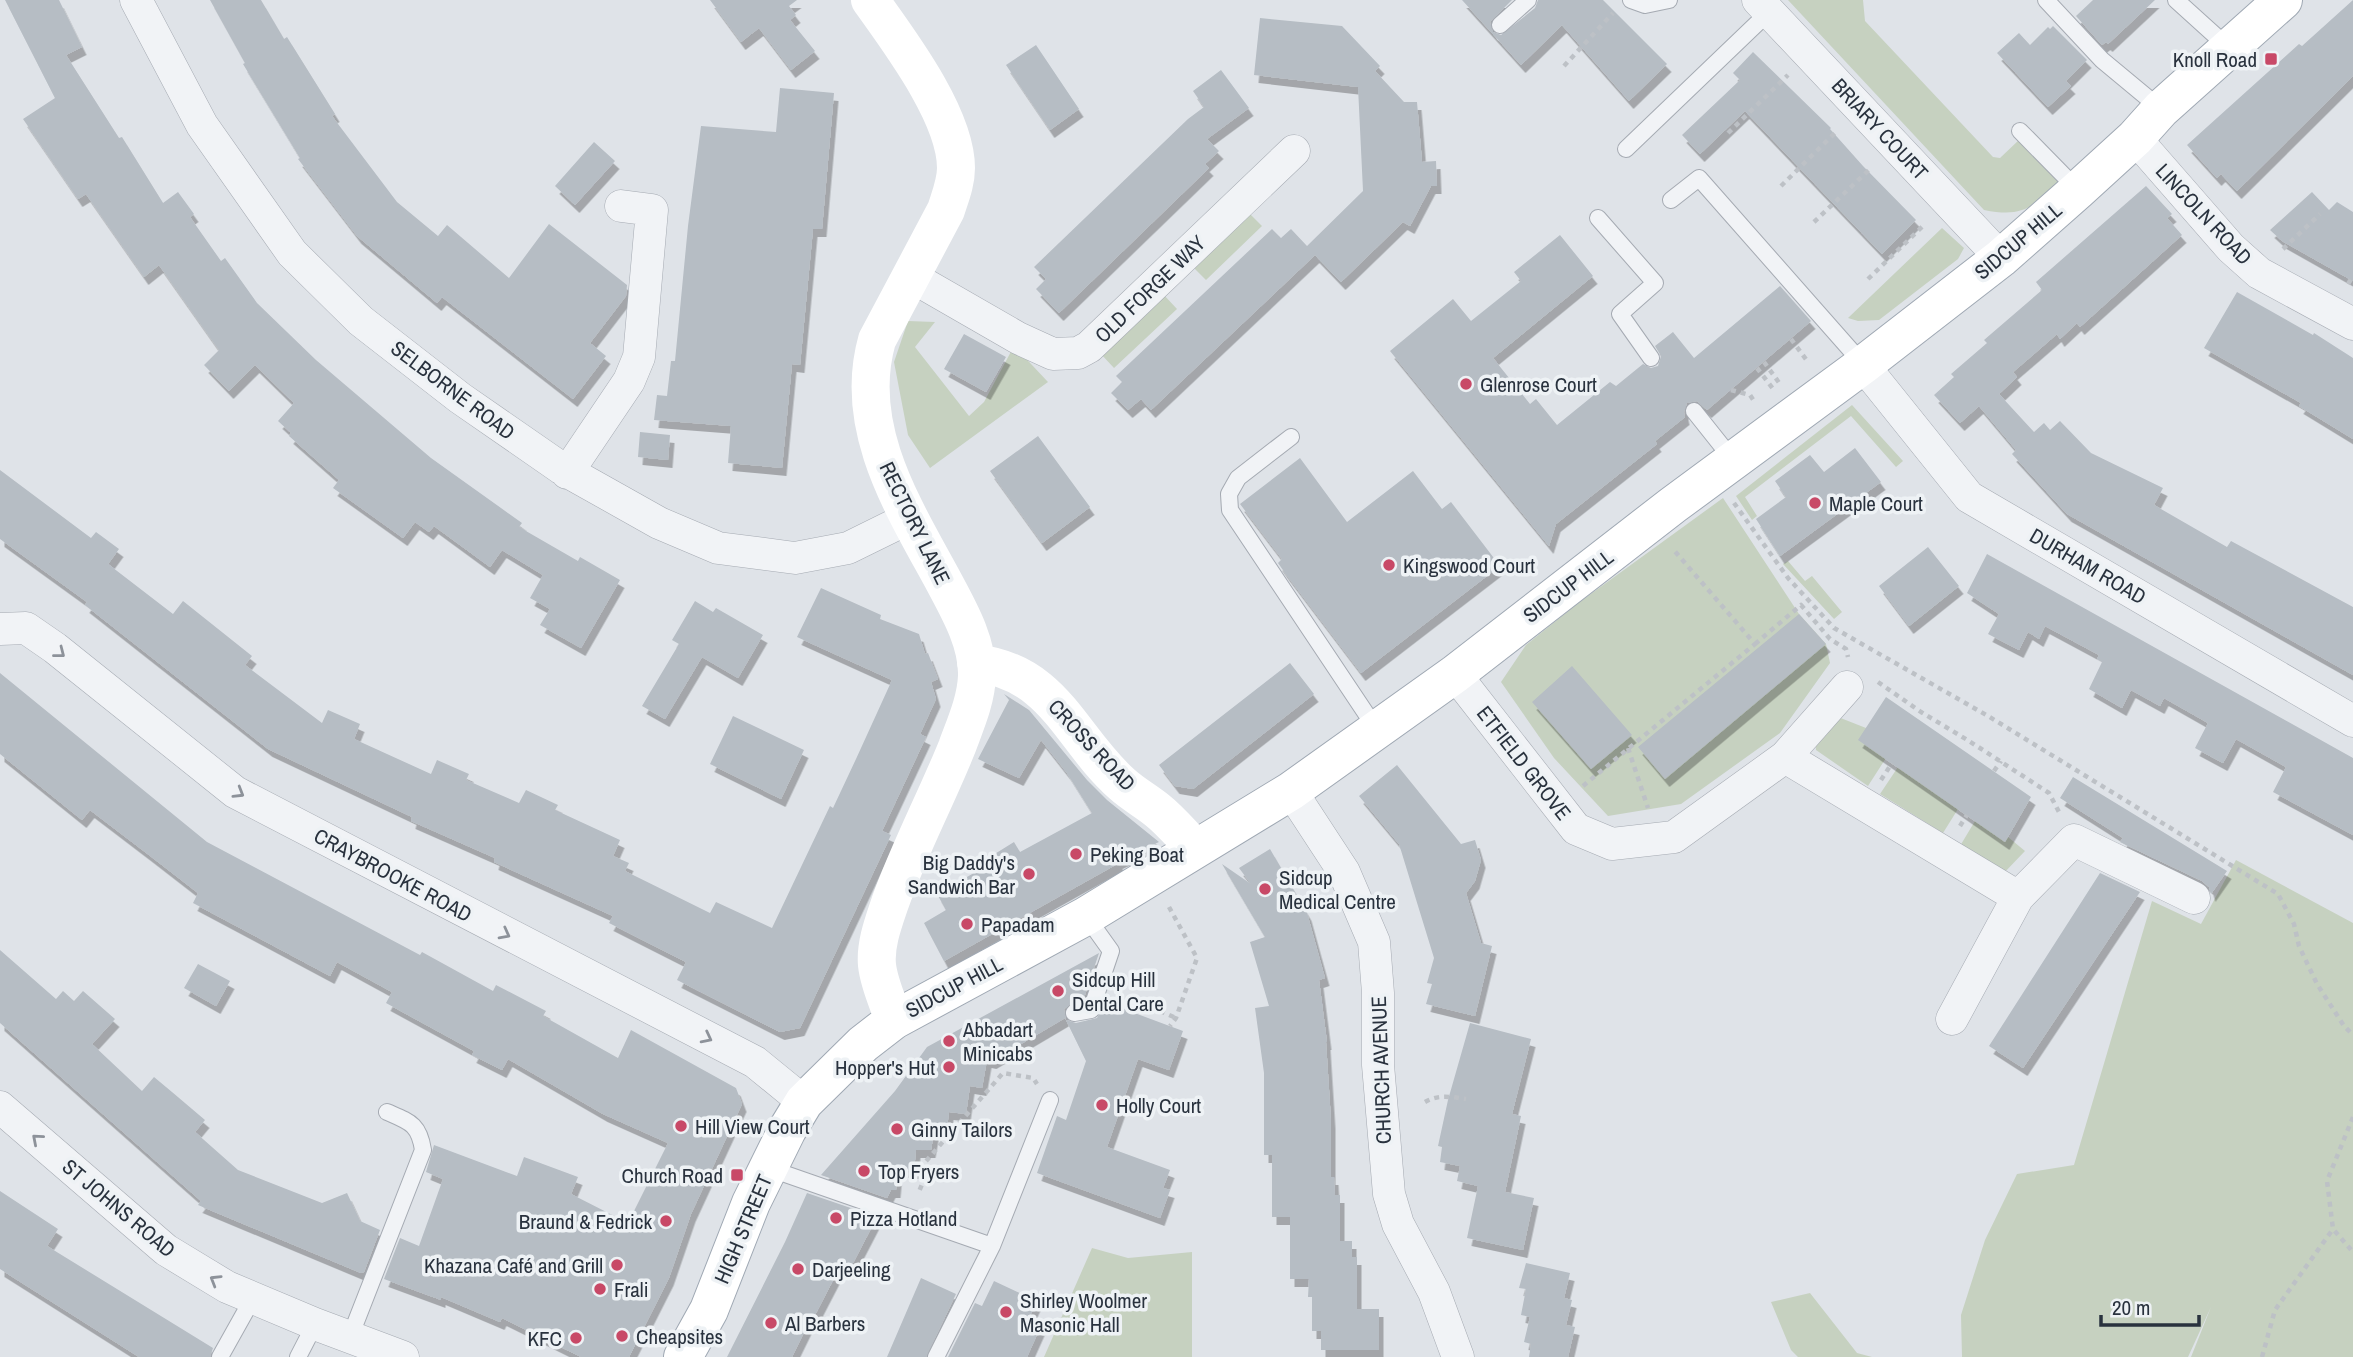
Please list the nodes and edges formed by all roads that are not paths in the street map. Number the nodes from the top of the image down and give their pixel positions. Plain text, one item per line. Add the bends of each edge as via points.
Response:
1 (136, 0) edge
2 (870, 0) edge
3 (1528, 0) edge
4 (1631, 0) edge
5 (1669, 0) edge
6 (2046, 0) edge
7 (2175, 0) edge
8 (2283, 0) edge
9 (1764, 6) edge
10 (1500, 25) dead end
11 (2231, 49) junction
12 (2161, 109) junction
13 (2020, 131) dead end
14 (2135, 138) junction
15 (1626, 149) dead end
16 (1294, 151) dead end
17 (2078, 190) junction
18 (1671, 200) dead end
19 (621, 206) dead end
20 (1598, 218) dead end
21 (2001, 258) junction
22 (912, 277) junction
23 (2353, 324) edge
24 (1651, 358) dead end
25 (1863, 365) junction
26 (1694, 411) dead end
27 (1291, 437) dead end
28 (1734, 460) junction
29 (568, 473) junction
30 (909, 519) junction
31 (0, 629) edge
32 (976, 663) junction
33 (1455, 674) junction
34 (1856, 676) road end
35 (2353, 721) edge
36 (1377, 730) junction
37 (1785, 757) junction
38 (1291, 791) junction
39 (1195, 848) junction
40 (2018, 897) junction
41 (2194, 898) dead end
42 (1086, 916) junction
43 (1074, 1013) dead end
44 (1952, 1019) dead end
45 (894, 1020) junction
46 (1050, 1100) dead end
47 (804, 1102) junction
48 (0, 1107) edge
49 (387, 1112) dead end
50 (768, 1168) junction
51 (992, 1246) junction
52 (253, 1298) junction
53 (315, 1324) junction
54 (350, 1337) junction
55 (397, 1355) edge
56 (220, 1357) edge
57 (298, 1357) edge
58 (683, 1357) edge
59 (936, 1357) edge
60 (1458, 1357) edge

1 - 29 street, SELBORNE ROAD via 202,125 292,253 361,321
2 - 22 main road, RECTORY LANE via 916,65 949,133 956,167 946,210
3 - 10 lane
4 - 5 lane via 1645,5
6 - 12 lane via 2102,60
7 - 11 lane
8 - 11 main road, SIDCUP HILL
9 - 15 lane
9 - 21 street, BRIARY COURT
11 - 12 main road, SIDCUP HILL
12 - 14 main road, SIDCUP HILL
13 - 17 lane
14 - 17 main road, SIDCUP HILL
14 - 23 street, LINCOLN ROAD via 2231,248 2263,275
16 - 22 street, OLD FORGE WAY via 1089,348 1078,353 1053,354 1018,338
17 - 21 main road, SIDCUP HILL
18 - 25 lane via 1699,178
19 - 29 street via 652,210 639,357 629,381
20 - 24 lane via 1655,283 1620,314
21 - 25 main road, SIDCUP HILL
22 - 30 main road, RECTORY LANE via 877,340 870,385 884,466
25 - 28 main road, SIDCUP HILL
25 - 35 street, DURHAM ROAD via 1969,497
26 - 28 lane
27 - 36 lane via 1238,478 1229,494 1230,510
28 - 33 main road, SIDCUP HILL
29 - 30 street, SELBORNE ROAD via 659,523 718,548 795,558 848,548
30 - 32 main road, RECTORY LANE via 958,608
31 -> 47 street, CRAYBROOKE ROAD via 26,628 235,792 755,1062
32 - 39 main road, CROSS ROAD via 999,666 1036,686 1118,780 1158,810
32 - 45 main road, RECTORY LANE via 976,687 968,717 881,929 877,962
33 - 36 main road, SIDCUP HILL
33 - 37 street, ETFIELD GROVE via 1576,829 1612,844 1674,837
34 - 37 street, ETFIELD GROVE
36 - 38 main road, SIDCUP HILL
37 - 40 street
38 - 39 main road, SIDCUP HILL
38 - 60 street, CHURCH AVENUE via 1344,872 1374,942 1389,1195
39 - 42 main road, SIDCUP HILL
40 - 41 street via 2074,840
40 - 44 street
42 - 43 lane via 1111,951 1091,1010
42 - 45 main road, SIDCUP HILL
45 - 47 main road, SIDCUP HILL
46 - 51 lane
47 - 50 main road, HIGH STREET
52 -> 48 street, ST JOHNS ROAD via 166,1250
49 - 54 lane via 411,1123 420,1134 423,1150
50 - 51 lane
50 - 58 main road, HIGH STREET via 709,1310
51 - 59 lane
52 - 53 street, ST JOHNS ROAD
52 - 56 lane
53 - 54 street, ST JOHNS ROAD
53 - 57 lane
54 - 55 street, ST JOHNS ROAD

